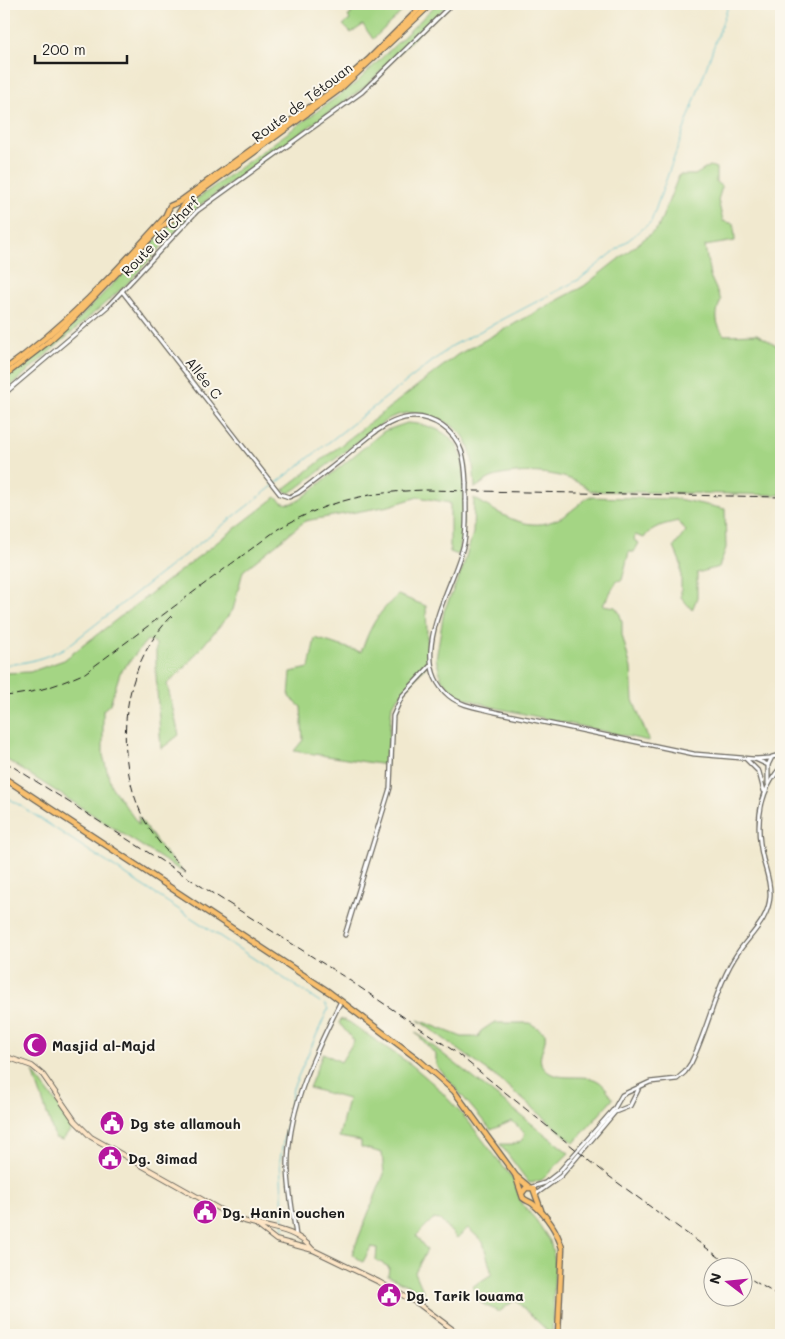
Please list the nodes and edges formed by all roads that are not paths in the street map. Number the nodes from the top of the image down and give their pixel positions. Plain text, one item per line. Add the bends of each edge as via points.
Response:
1 (424, 4) edge
2 (431, 4) edge
3 (452, 4) edge
4 (176, 204) junction
5 (180, 209) junction
6 (169, 212) junction
7 (174, 216) junction
8 (122, 291) junction
9 (4, 370) edge
10 (4, 376) edge
11 (4, 394) edge
12 (432, 665) junction
13 (743, 758) junction
14 (770, 758) junction
15 (754, 759) junction
16 (781, 760) edge
17 (769, 766) junction
18 (781, 766) edge
19 (778, 770) junction
20 (4, 778) edge
21 (767, 786) junction
22 (765, 794) junction
23 (346, 935) dead end
24 (341, 1001) junction
25 (4, 1056) edge
26 (639, 1088) junction
27 (628, 1094) junction
28 (633, 1101) junction
29 (619, 1102) junction
30 (623, 1107) junction
31 (598, 1129) junction
32 (566, 1168) junction
33 (516, 1176) junction
34 (530, 1187) junction
35 (522, 1193) junction
36 (536, 1196) junction
37 (530, 1202) junction
38 (542, 1213) junction
39 (292, 1224) junction
40 (258, 1226) junction
41 (271, 1227) junction
42 (291, 1233) junction
43 (267, 1235) junction
44 (296, 1236) junction
45 (294, 1246) junction
46 (313, 1250) junction
47 (561, 1334) edge
48 (460, 1335) edge

1 - 4 main road, Route de Tétouan via 336,88
2 - 5 main road, Route de Tétouan via 339,90 202,189
3 - 8 street, Route du Charf via 362,92 196,211
4 - 5 main road
4 - 6 main road, Route de Tétouan via 170,206
5 - 7 main road, Route de Tétouan
6 - 7 main road
6 - 9 main road via 69,319
7 - 10 main road via 63,329
8 - 11 street, Route du Charf
8 - 12 street, Allée C, bridge via 280,494 288,497 298,494 375,431 393,421 411,417 431,420 453,435 464,457 464,542 440,606
12 - 13 street via 441,689 466,704 685,752
12 - 23 street via 402,696 392,716 390,788
13 - 15 street
13 - 22 street via 760,772
14 - 15 street
14 - 16 street via 776,756
14 - 17 street
15 - 17 street
17 - 19 street
17 - 21 street
18 - 19 street
19 - 21 street
20 - 24 main road
21 - 22 street
22 - 26 street via 758,828 771,895 765,917 730,965 695,1055 685,1072 672,1080 650,1082
24 - 33 main road via 446,1083
24 - 39 street via 308,1069 298,1102 288,1159
25 - 40 main road via 32,1066 43,1075 75,1121 92,1137 222,1212
26 - 27 street
26 - 28 street
27 - 28 street
27 - 29 street via 622,1095
28 - 30 street via 630,1106
29 - 30 street
29 - 31 street
30 - 31 street
31 - 32 street
32 - 34 street via 548,1181
32 - 36 street
33 - 34 main road
33 - 35 main road
34 - 35 main road
34 - 36 main road
35 - 37 main road via 524,1200
36 - 37 main road
36 - 38 main road
37 - 38 main road
38 - 47 main road via 562,1248
39 - 42 street
39 - 44 street
40 - 41 main road
40 - 43 main road
41 - 42 main road
41 - 43 main road
42 - 44 main road
43 - 45 main road
44 - 45 main road
44 - 46 main road
45 - 46 main road
46 - 48 main road via 420,1305

